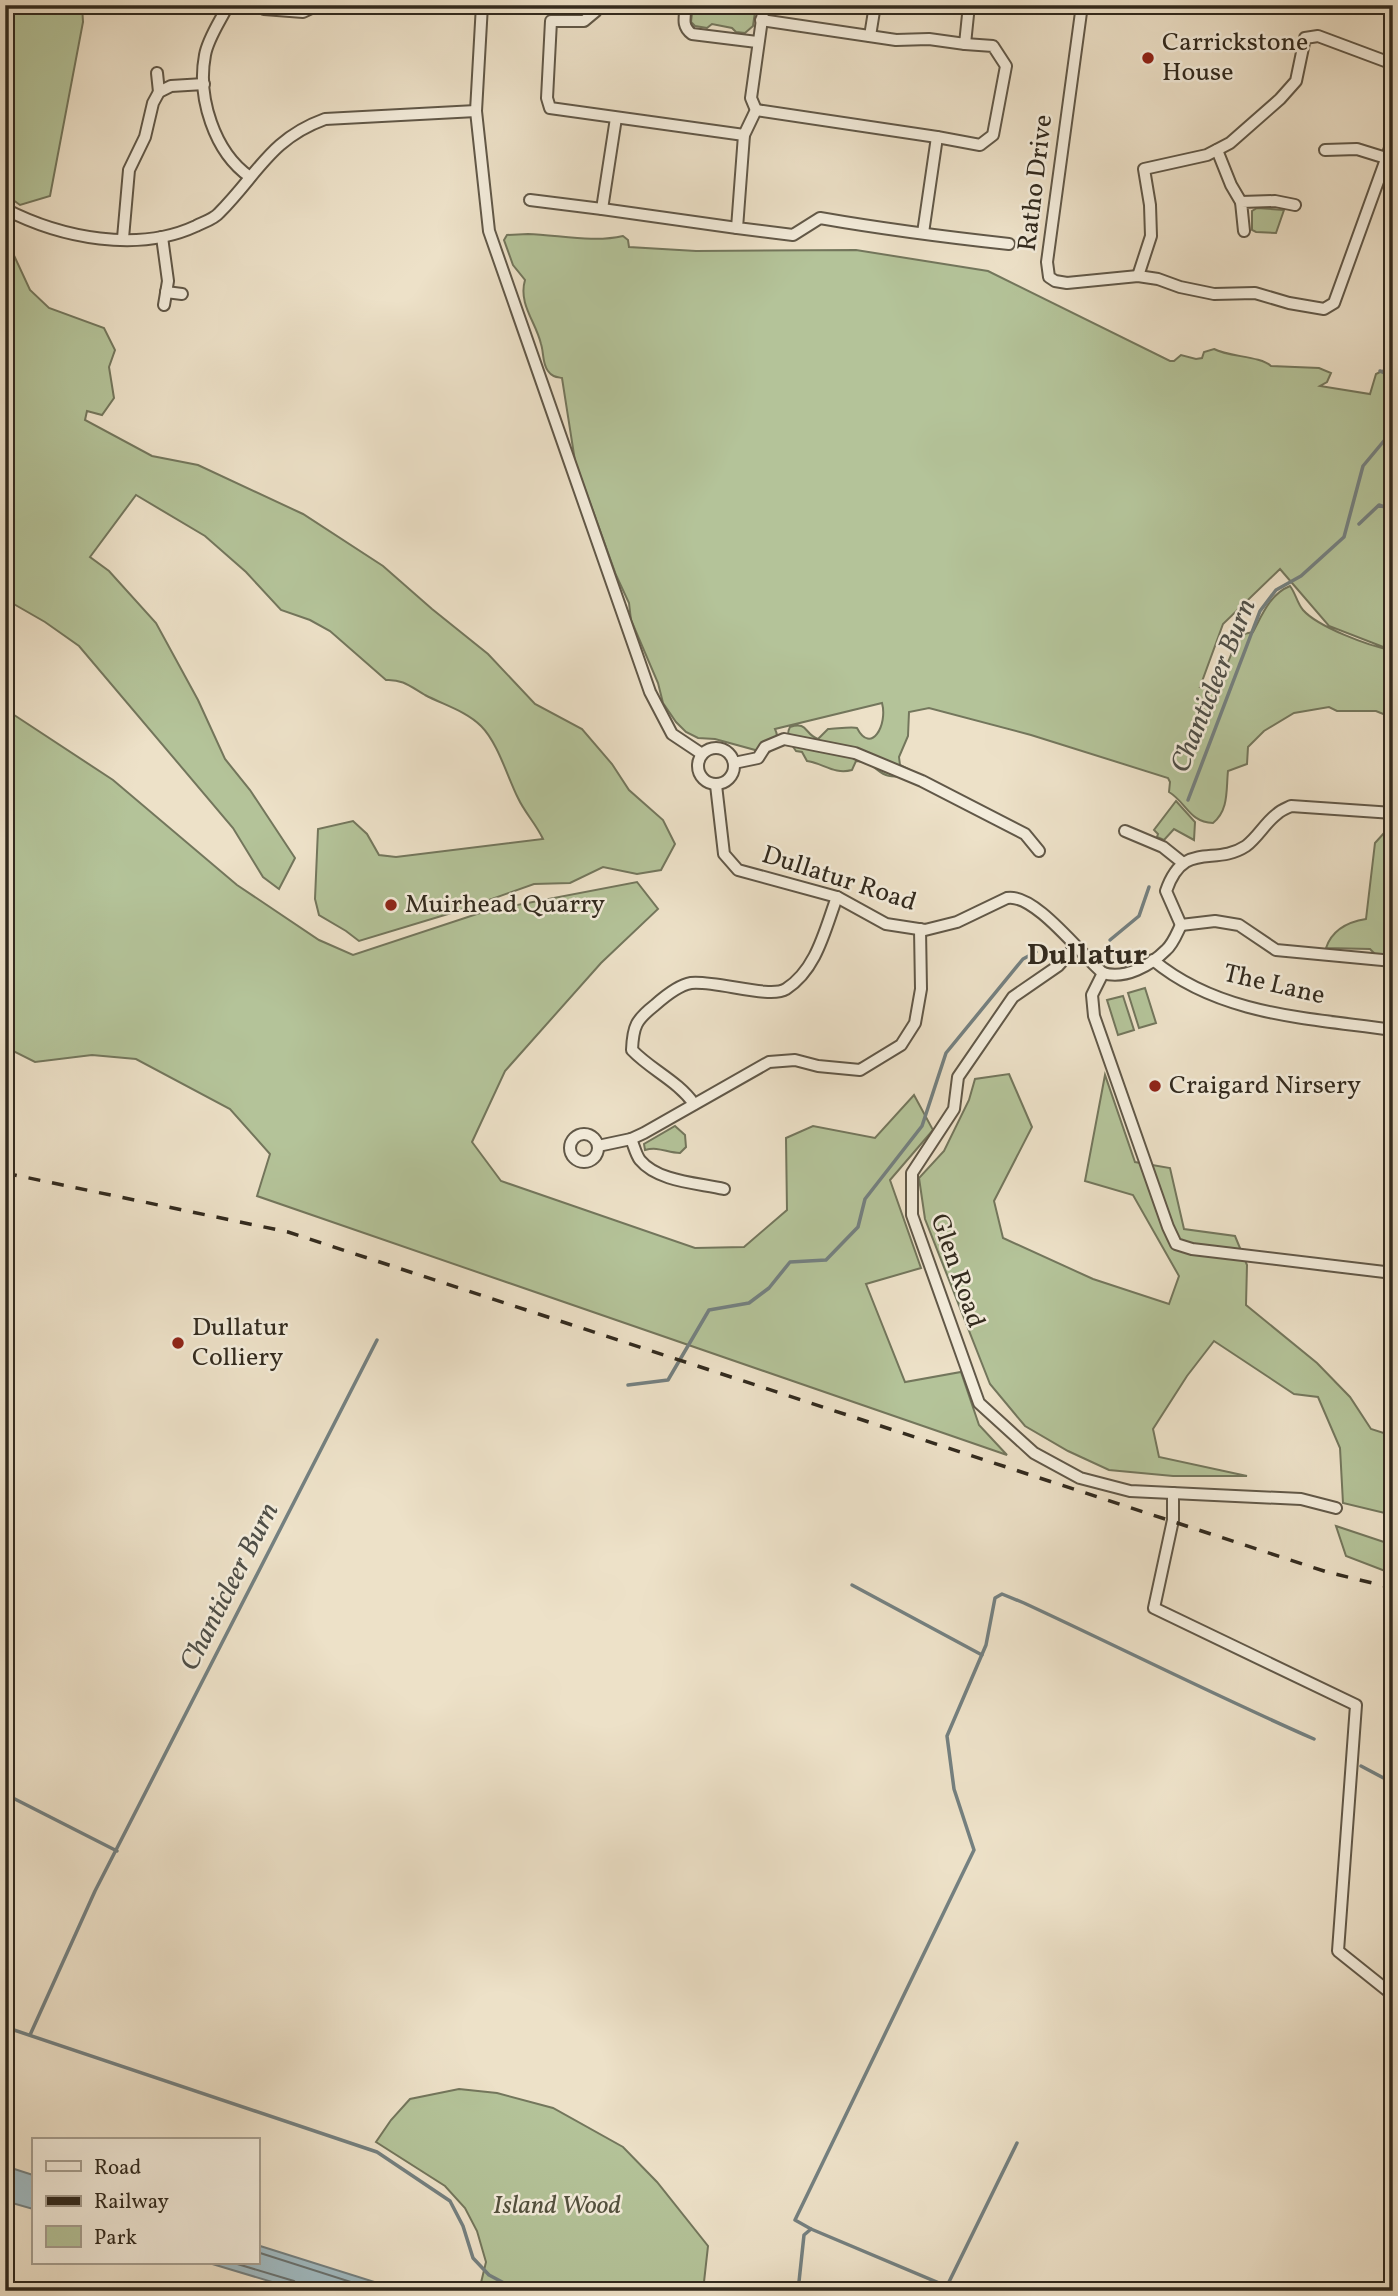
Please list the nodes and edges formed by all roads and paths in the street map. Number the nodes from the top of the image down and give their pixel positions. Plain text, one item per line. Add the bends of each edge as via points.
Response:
1 (228, 5) edge
2 (259, 5) edge
3 (318, 5) edge
4 (482, 5) edge
5 (596, 5) edge
6 (686, 5) edge
7 (764, 5) edge
8 (875, 5) edge
9 (969, 5) edge
10 (1082, 5) edge
11 (761, 20) junction
12 (870, 36) junction
13 (757, 42) junction
14 (965, 44) junction
15 (1393, 64) edge
16 (157, 73) dead end
17 (204, 84) junction
18 (159, 92) junction
19 (756, 110) junction
20 (476, 111) junction
21 (616, 118) junction
22 (744, 135) junction
23 (937, 137) junction
24 (1393, 140) edge
25 (1217, 150) junction
26 (1325, 150) dead end
27 (1386, 158) junction
28 (250, 177) junction
29 (530, 200) dead end
30 (1241, 202) junction
31 (1295, 205) dead end
32 (5, 209) edge
33 (602, 209) junction
34 (737, 228) junction
35 (1244, 231) dead end
36 (923, 233) junction
37 (162, 236) junction
38 (123, 238) junction
39 (1009, 244) dead end
40 (1138, 276) junction
41 (166, 292) junction
42 (181, 294) dead end
43 (164, 305) dead end
44 (702, 754) junction
45 (734, 763) junction
46 (716, 785) junction
47 (1393, 813) edge
48 (1125, 831) dead end
49 (1039, 851) dead end
50 (1183, 863) junction
51 (837, 897) junction
52 (1181, 925) junction
53 (920, 929) junction
54 (1075, 947) junction
55 (1153, 960) junction
56 (1393, 961) edge
57 (1103, 973) junction
58 (1393, 1030) edge
59 (694, 1104) junction
60 (631, 1139) junction
61 (598, 1146) dead end
62 (724, 1189) dead end
63 (1393, 1273) edge
64 (1173, 1493) junction
65 (1336, 1508) dead end
66 (1393, 1994) edge

1 - 17 street via 205,52
2 - 3 street via 303,12
4 - 20 street
5 - 21 street via 584,21 551,21 547,98 555,110
6 - 13 street via 684,23 692,34
7 - 11 street
8 - 12 street
9 - 14 street
10 - 40 street, Ratho Drive via 1047,262 1049,276 1067,283
11 - 12 street
11 - 13 street
12 - 14 street
13 - 19 street via 751,98
14 - 23 street via 993,47 1006,66 993,135 980,145
15 - 25 street via 1318,36 1305,38 1296,81
16 - 18 street
17 - 18 street via 171,86
17 - 28 street via 212,124 224,149
18 - 38 street via 129,170
19 - 22 street
19 - 23 street
20 - 28 street via 325,120 276,146
20 - 44 street via 489,231 645,679 672,734
21 - 22 street
21 - 33 street
22 - 34 street
23 - 36 street
24 - 27 street, Ratho Drive
25 - 30 street
25 - 40 street via 1144,169 1151,236
26 - 27 street via 1357,149
27 - 40 street, Ratho Drive via 1330,307 1289,303 1255,293 1214,294
28 - 37 street via 217,216
29 - 33 street
30 - 31 street
30 - 35 street
32 - 38 street via 54,229
33 - 34 street
34 - 36 street via 793,235 820,218
36 - 39 street
37 - 38 street
37 - 41 street
41 - 42 street
41 - 43 street
44 - 45 street via 719,748 731,755
44 - 46 street via 697,767 701,777
45 - 46 street via 729,779
45 - 49 street via 758,758 765,747 784,739 855,753 922,781 1025,834
46 - 51 street, Dullatur Road via 724,854 738,870
47 - 50 street via 1291,806 1277,813 1247,845
48 - 50 street via 1163,847
50 - 52 street via 1166,891
51 - 53 street, Dullatur Road via 886,924
51 - 59 street via 816,954 803,976 783,991 689,983 649,1009 632,1029 632,1050 684,1090
52 - 55 street via 1168,949
52 - 56 street via 1215,921 1239,925 1276,950
53 - 54 street, Dullatur Road via 957,922 1016,896 1044,915
53 - 59 street via 921,989 915,1023 901,1045 860,1070 795,1060 769,1062
54 - 57 street
54 - 64 street, Glen Road via 1058,966 1013,997 958,1077 954,1109 912,1173 912,1215 979,1402 1034,1453 1080,1478 1130,1491
55 - 57 street via 1129,974
55 - 58 street, The Lane via 1226,1002
57 - 63 street via 1092,995 1094,1016 1176,1244
59 - 60 street
60 - 61 street
60 - 62 street via 639,1159 650,1169 705,1180
64 - 65 street, Glen Road via 1301,1500
64 - 66 street via 1173,1520 1154,1608 1356,1704 1338,1951

